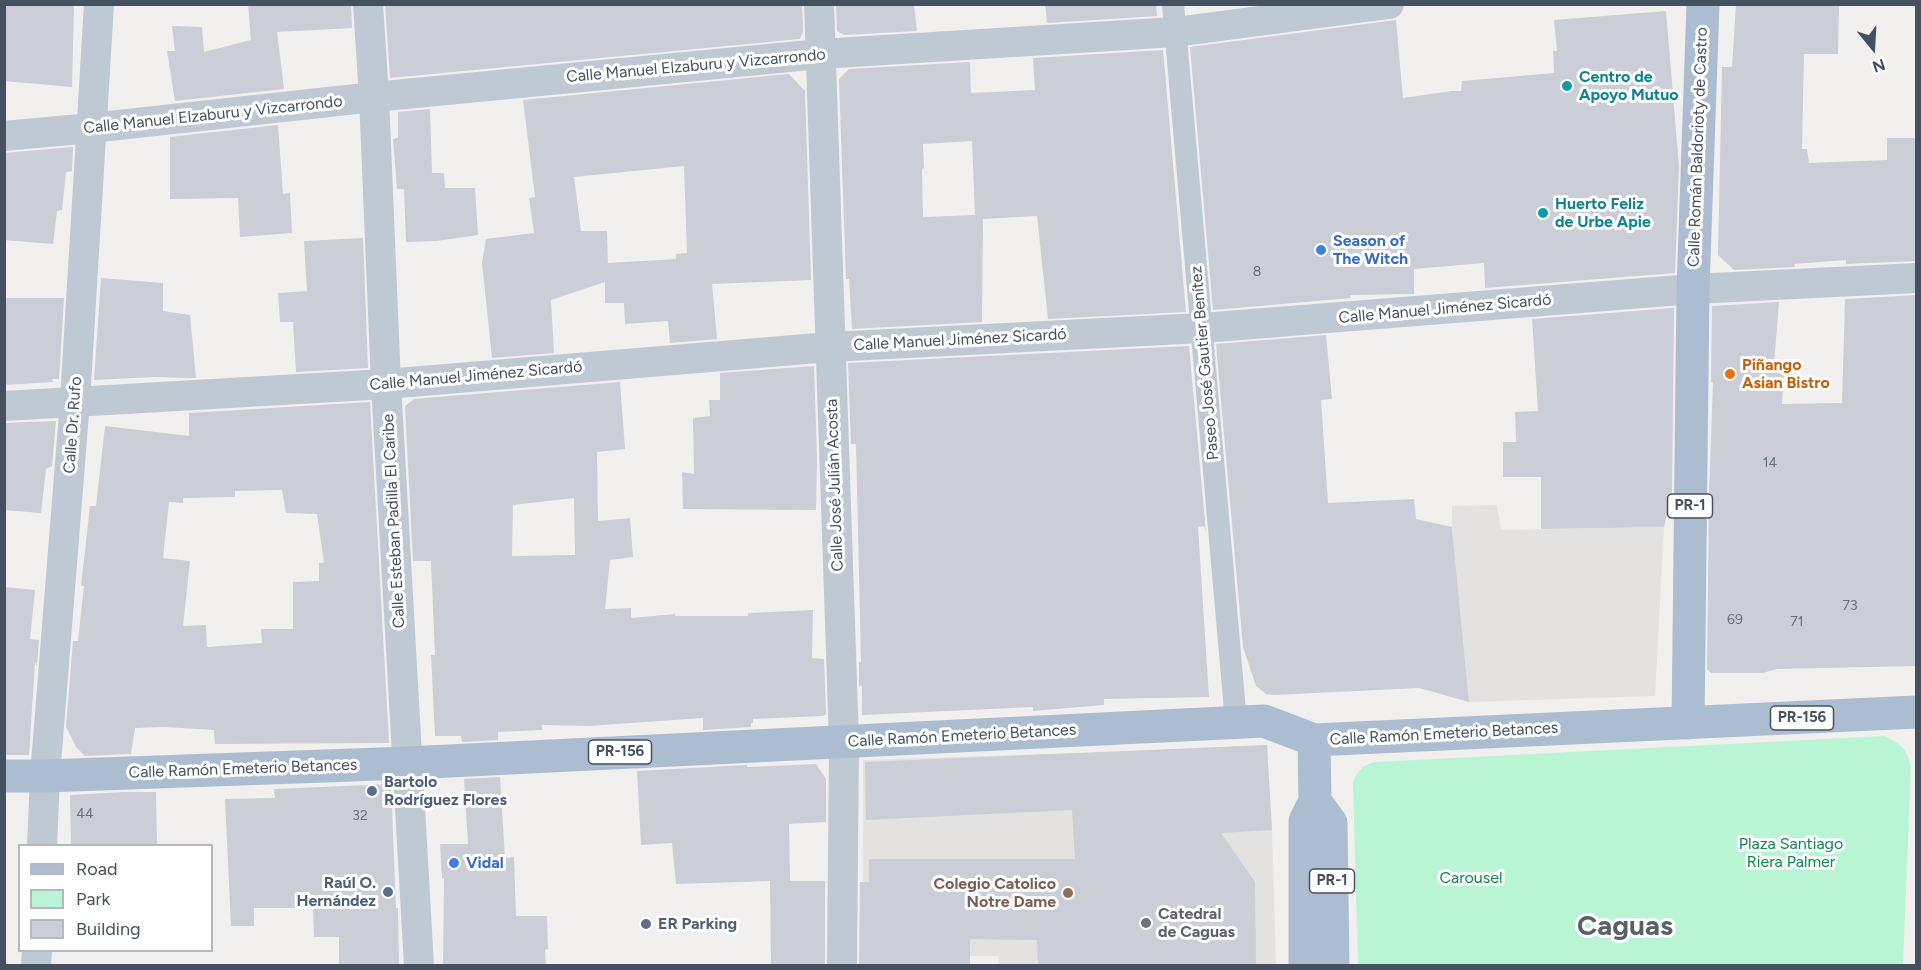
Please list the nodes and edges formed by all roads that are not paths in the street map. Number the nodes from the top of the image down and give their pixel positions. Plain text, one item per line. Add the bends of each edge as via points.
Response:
1 (99, 4) edge
2 (368, 4) edge
3 (819, 4) edge
4 (1389, 4) edge
5 (1703, 4) edge
6 (1174, 18) edge
7 (820, 54) junction
8 (374, 97) junction
9 (91, 128) junction
10 (4, 136) edge
11 (1917, 278) edge
12 (1693, 289) junction
13 (1202, 328) junction
14 (830, 347) junction
15 (386, 384) junction
16 (75, 401) junction
17 (4, 406) edge
18 (1917, 712) edge
19 (1236, 723) junction
20 (1688, 723) junction
21 (1314, 740) junction
22 (844, 741) junction
23 (408, 763) junction
24 (4, 776) edge
25 (45, 776) junction
26 (42, 844) edge
27 (1319, 927) junction
28 (419, 966) edge
29 (842, 966) edge
30 (1305, 966) edge
31 (1333, 966) edge

1 - 9 street, Calle Dr. Rufo
2 - 8 street, Calle Esteban Padilla El Caribe
3 - 7 street, Calle José Julián Acosta
4 - 6 street, Calle Manuel Elzaburu y Vizcarrondo
5 - 12 main road, Calle Román Baldorioty de Castro / PR-1
6 - 7 street, Calle Manuel Elzaburu y Vizcarrondo
6 - 13 street, Paseo José Gautier Benítez
7 - 8 street, Calle Manuel Elzaburu y Vizcarrondo
7 - 14 street, Calle José Julián Acosta
8 - 9 street, Calle Manuel Elzaburu y Vizcarrondo
8 - 15 street, Calle Esteban Padilla El Caribe
9 - 10 street, Calle Manuel Elzaburu y Vizcarrondo
9 - 16 street, Calle Dr. Rufo
11 - 12 street, Calle Manuel Jiménez Sicardó
12 - 13 street, Calle Manuel Jiménez Sicardó
12 - 20 main road, PR-1
13 - 14 street, Calle Manuel Jiménez Sicardó
13 - 19 street, Paseo José Gautier Benítez
14 - 15 street, Calle Manuel Jiménez Sicardó
14 - 22 street, Calle José Julián Acosta
15 - 16 street, Calle Manuel Jiménez Sicardó
15 - 23 street, Calle Esteban Padilla El Caribe
16 - 17 street, Calle Manuel Jiménez Sicardó
16 - 25 street, Calle Dr. Rufo
18 - 20 main road, Calle Ramón Emeterio Betances / PR-156
19 - 21 main road, Calle Ramón Emeterio Betances / PR-156 via 1264,721
19 - 22 main road, Calle Ramón Emeterio Betances / PR-156
20 - 21 main road, Calle Ramón Emeterio Betances
21 - 27 main road, PR-1 via 1315,801 1305,820
22 - 23 main road, Calle Ramón Emeterio Betances / PR-156
22 - 29 street, Calle José Julián Acosta
23 - 25 main road, Calle Ramón Emeterio Betances / PR-156
23 - 28 street, Calle Esteban Padilla El Caribe
24 - 25 main road, Calle Ramón Emeterio Betances / PR-156
25 - 26 street, Calle Dr. Rufo
27 - 30 main road, PR-1
27 - 31 main road, PR-1

